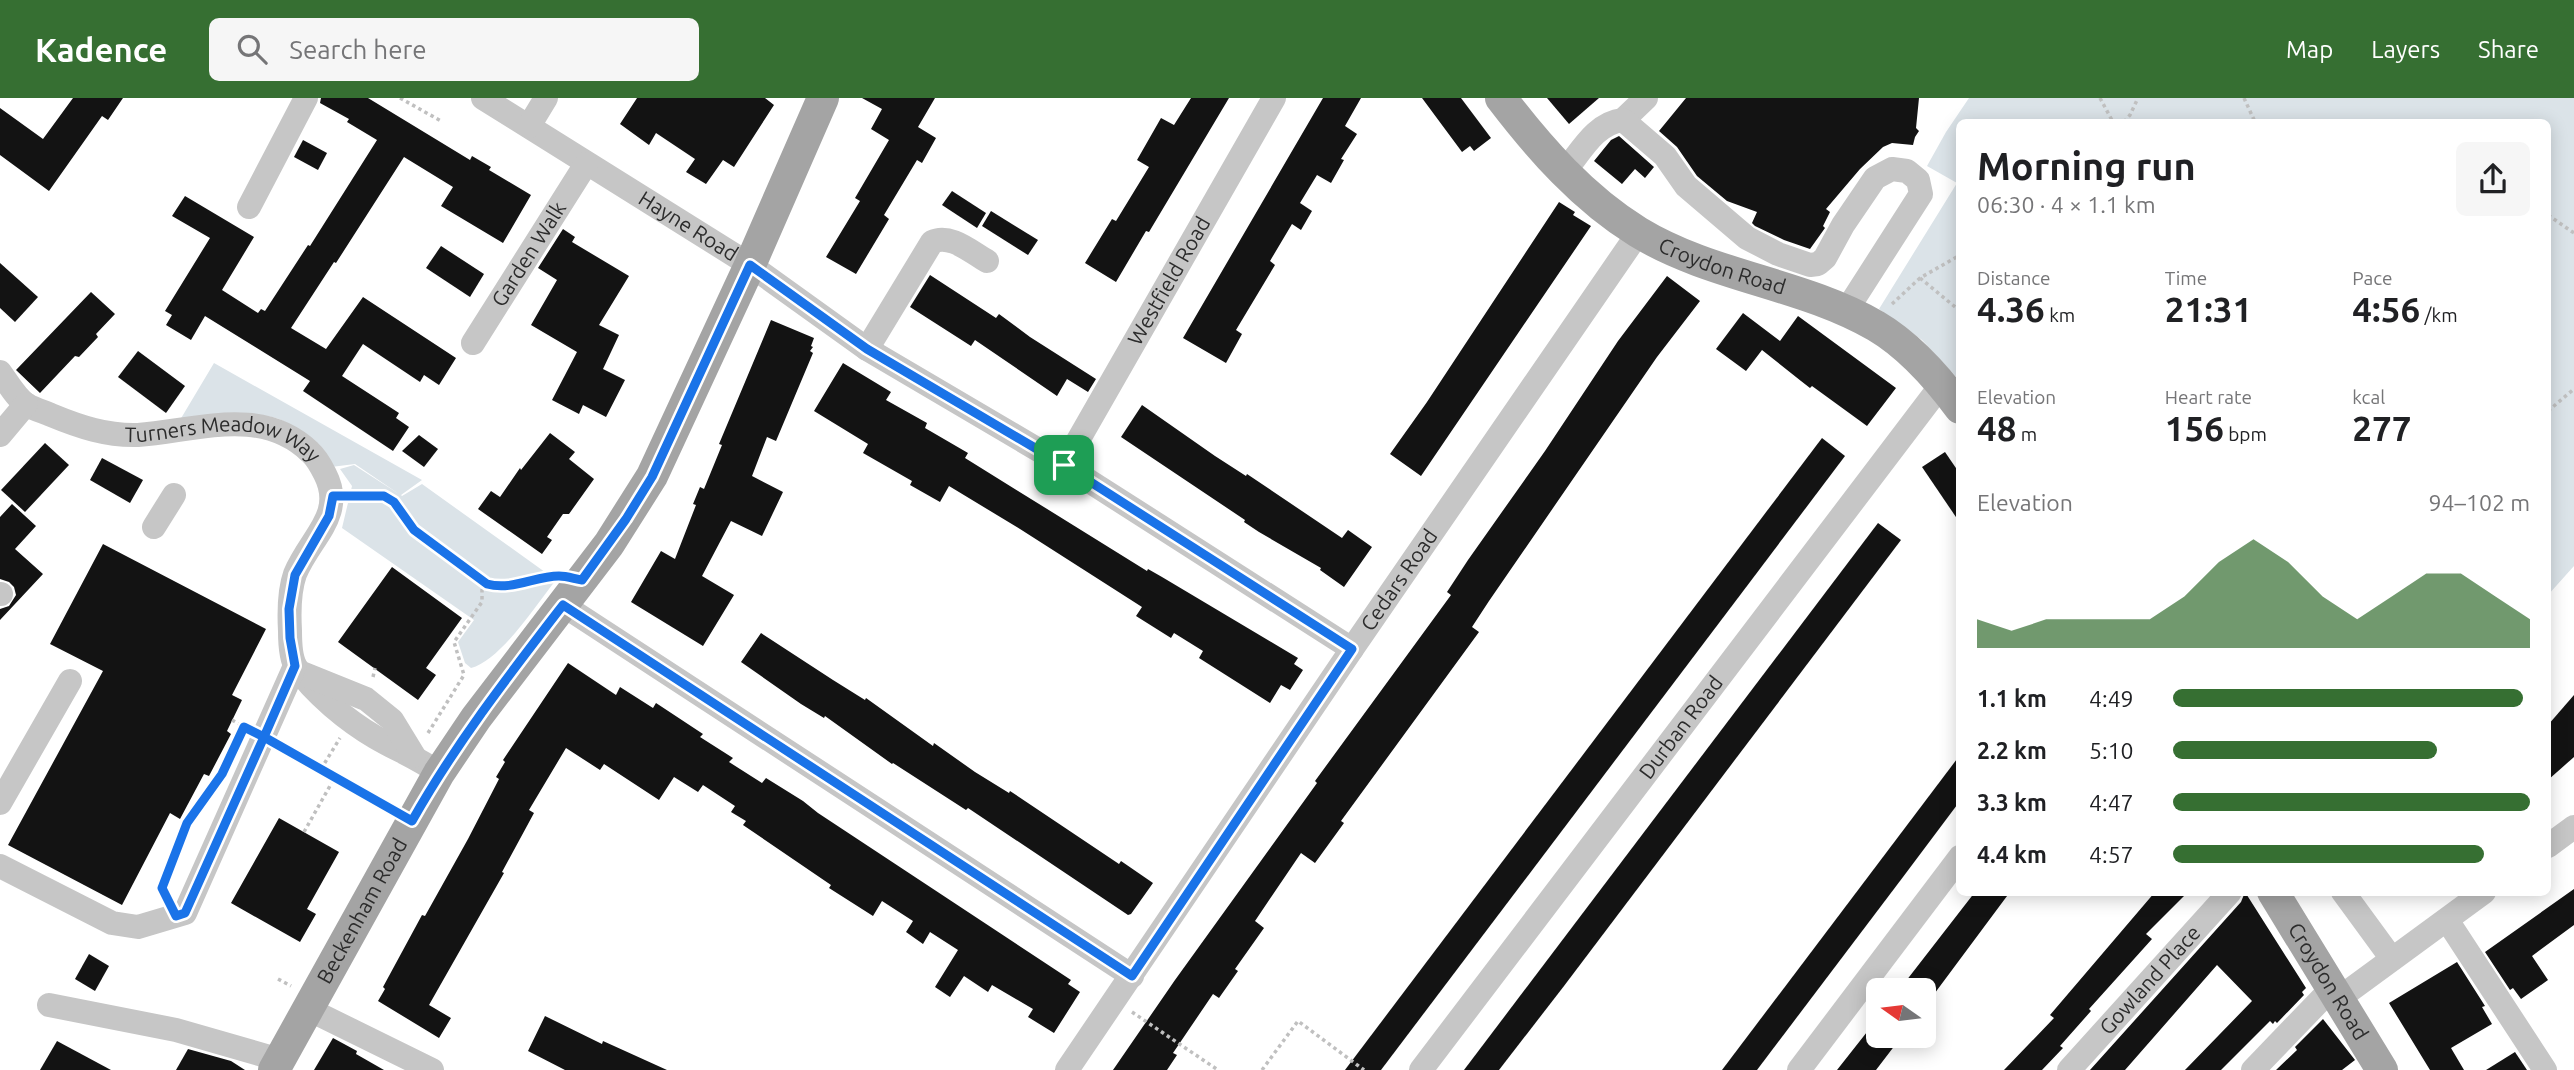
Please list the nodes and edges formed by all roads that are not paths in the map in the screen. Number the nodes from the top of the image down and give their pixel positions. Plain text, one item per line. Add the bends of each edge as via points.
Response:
1 (306, 98) edge
2 (483, 98) edge
3 (546, 98) edge
4 (823, 98) edge
5 (1274, 98) edge
6 (1502, 98) edge
7 (1646, 98) edge
8 (1623, 120) junction
9 (529, 126) junction
10 (586, 164) junction
11 (1564, 172) junction
12 (249, 207) dead end
13 (1639, 232) junction
14 (987, 261) dead end
15 (750, 265) junction
16 (1846, 311) junction
17 (472, 343) dead end
18 (867, 349) junction
19 (0, 372) edge
20 (1951, 396) edge
21 (26, 404) junction
22 (0, 435) edge
23 (1064, 465) junction
24 (174, 495) dead end
25 (154, 527) dead end
26 (563, 605) junction
27 (1352, 649) junction
28 (298, 669) junction
29 (70, 681) dead end
30 (427, 765) junction
31 (0, 803) edge
32 (2574, 827) edge
33 (2551, 844) edge
34 (1956, 862) edge
35 (0, 866) edge
36 (2226, 896) edge
37 (2275, 896) edge
38 (2346, 896) edge
39 (2479, 896) edge
40 (2447, 920) junction
41 (2392, 959) junction
42 (1132, 976) junction
43 (2335, 994) junction
44 (49, 1005) dead end
45 (308, 1009) junction
46 (277, 1065) edge
47 (405, 1065) edge
48 (1802, 1069) edge
49 (432, 1070) edge
50 (1067, 1070) edge
51 (1421, 1070) edge
52 (2070, 1070) edge
53 (2253, 1070) edge
54 (2382, 1070) edge
55 (2545, 1070) edge

1 - 12 street
2 - 9 street, Hayne Road
3 - 9 street
4 - 15 main road, Beckenham Road
5 - 23 street, Westfield Road
6 - 11 main road, Croydon Road
7 - 8 street
8 - 11 street via 1600,127
8 - 16 street via 1665,156 1686,186 1747,238 1810,265 1825,258 1875,178 1892,169 1907,171 1919,180 1917,203
9 - 10 street, Hayne Road
10 - 15 street, Hayne Road
10 - 17 street, Garden Walk
11 - 13 main road, Croydon Road
13 - 16 main road, Croydon Road via 1702,262
13 - 27 street, Cedars Road
14 - 18 street via 953,241 932,242
15 - 18 street, Hayne Road
15 - 26 main road, Beckenham Road via 652,477
16 - 20 main road, Croydon Road via 1908,350
18 - 23 street, Hayne Road
19 - 21 street, Turners Meadow Way
20 - 51 street, Durban Road
21 - 22 street
21 - 28 street, Turners Meadow Way via 101,433 138,435 236,424 260,426 284,434 309,451 320,463 333,496 329,516 295,575 289,609
23 - 27 street, Hayne Road
24 - 25 street
26 - 30 main road, Beckenham Road via 476,718
26 - 42 street
27 - 42 street, Cedars Road
28 - 30 street via 325,700 374,737
28 - 35 street via 185,913 138,927 112,923
29 - 31 street
30 - 45 main road, Beckenham Road via 412,821
32 - 33 street
34 - 48 street
36 - 52 street, Gowland Place
37 - 43 main road, Croydon Road
38 - 41 street
39 - 40 street
40 - 41 street
40 - 55 street
41 - 43 street
42 - 50 street, Cedars Road
43 - 53 street
43 - 54 main road, Croydon Road
44 - 46 street via 176,1030
45 - 46 main road, Beckenham Road
45 - 47 street
47 - 49 street

